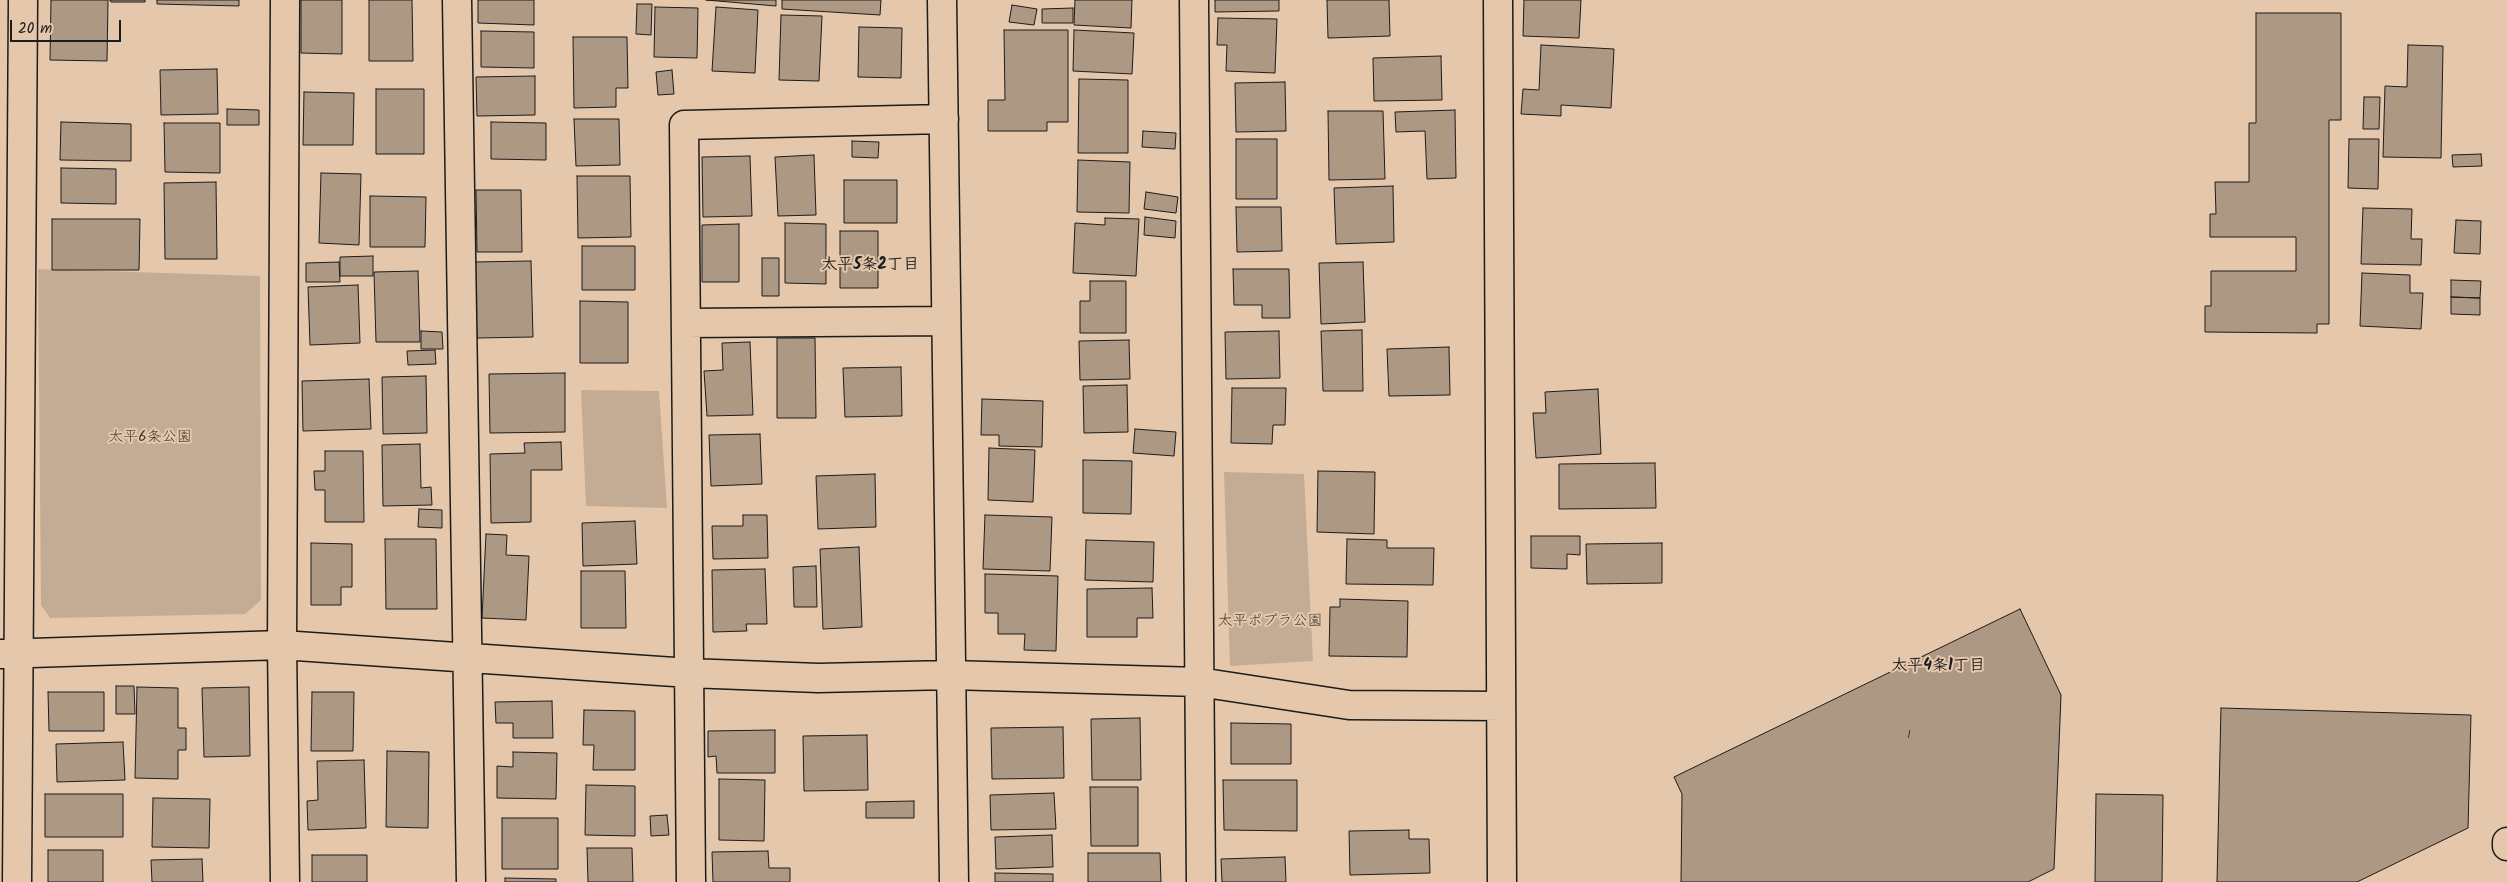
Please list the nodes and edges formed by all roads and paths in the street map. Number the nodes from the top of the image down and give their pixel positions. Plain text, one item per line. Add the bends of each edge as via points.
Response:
1 (23, 0) edge
2 (285, 0) edge
3 (456, 0) edge
4 (942, 0) edge
5 (1194, 0) edge
6 (1498, 0) edge
7 (944, 119) junction
8 (946, 321) junction
9 (686, 323) junction
10 (282, 645) junction
11 (9, 654) edge
12 (468, 657) junction
13 (689, 673) junction
14 (950, 675) junction
15 (1199, 682) junction
16 (1501, 706) junction
17 (2507, 842) edge
18 (2507, 846) edge
19 (17, 882) edge
20 (285, 882) edge
21 (471, 882) edge
22 (691, 882) edge
23 (954, 882) edge
24 (1202, 882) edge
25 (1502, 882) edge

1 - 11 street
2 - 10 street
3 - 12 street
4 - 7 street
5 - 15 street
6 - 16 street
7 - 8 street
7 - 9 street via 684,125
8 - 9 street
8 - 14 street
9 - 13 street
10 - 11 street
10 - 12 street
10 - 20 street
11 - 19 street
12 - 13 street
12 - 21 street
13 - 14 street via 818,678
13 - 22 street
14 - 15 street
14 - 23 street
15 - 16 street via 1349,705
15 - 24 street
16 - 25 street
17 - 18 street

